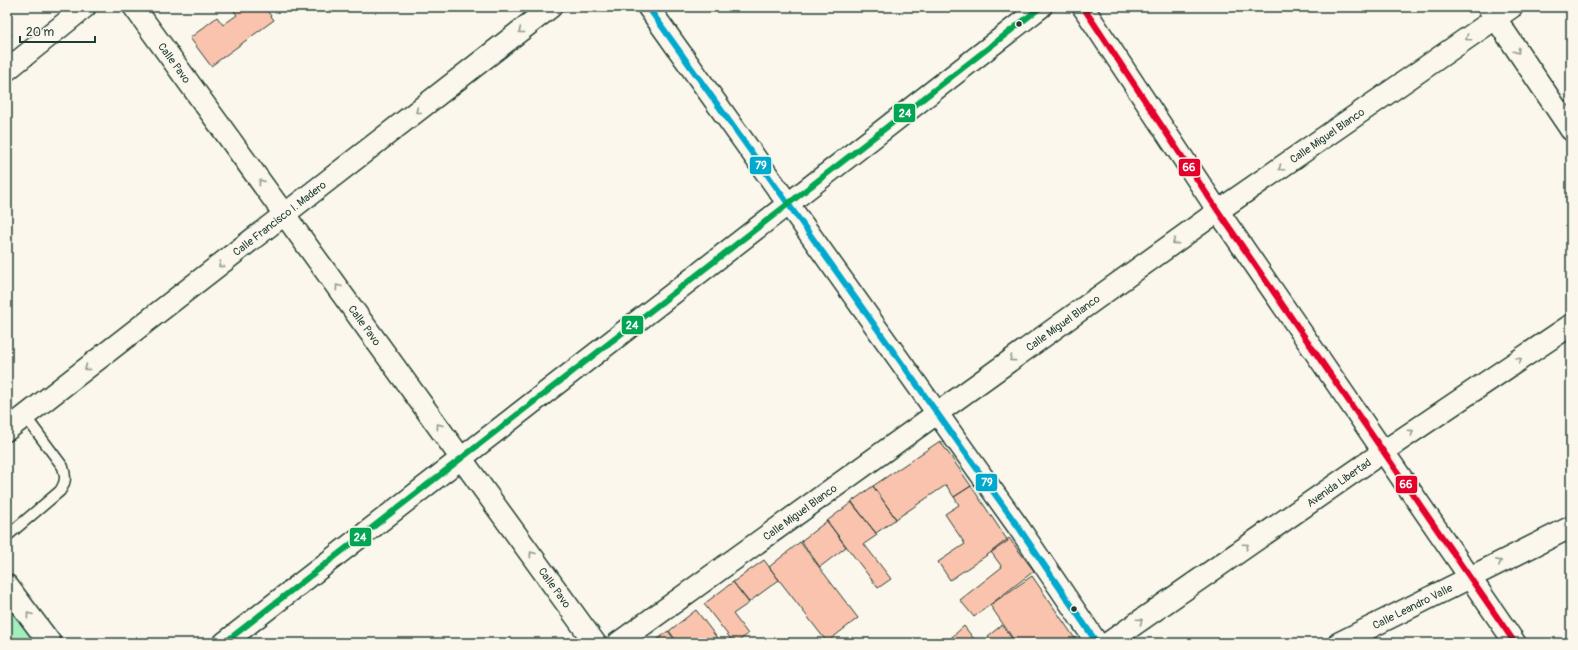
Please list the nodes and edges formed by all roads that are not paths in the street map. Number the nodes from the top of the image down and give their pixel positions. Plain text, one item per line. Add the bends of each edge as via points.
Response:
1 (85, 7) edge
2 (134, 7) edge
3 (552, 7) edge
4 (648, 7) edge
5 (1041, 7) edge
6 (1083, 7) edge
7 (1498, 11) edge
8 (7, 70) edge
9 (1571, 130) edge
10 (788, 204) junction
11 (1218, 211) junction
12 (286, 215) junction
13 (1571, 325) edge
14 (937, 413) junction
15 (25, 416) junction
16 (7, 430) edge
17 (1384, 451) junction
18 (462, 458) junction
19 (1571, 527) edge
20 (7, 536) edge
21 (1470, 576) junction
22 (7, 586) edge
23 (50, 643) edge
24 (224, 643) edge
25 (595, 643) edge
26 (618, 643) edge
27 (1096, 643) edge
28 (1108, 643) edge
29 (1340, 643) edge
30 (1515, 643) edge

1 - 8 street
12 -> 2 street, Calle Pavo
3 -> 12 street, Calle Francisco I. Madero
4 - 10 street
5 - 10 street
6 - 11 street
7 -> 9 street
7 -> 11 street, Calle Miguel Blanco
10 - 14 street
10 - 18 street
11 -> 14 street, Calle Miguel Blanco
11 - 17 street
12 -> 15 street, Calle Francisco I. Madero
18 -> 12 street, Calle Pavo
17 -> 13 street, Avenida Libertad
14 - 26 street, Calle Miguel Blanco
14 - 27 street via 1019,528
15 - 16 street, Calle Francisco I. Madero
15 - 20 lane via 63,467 66,475 65,484
17 - 21 street
28 -> 17 street, Avenida Libertad
18 - 24 street
25 -> 18 street, Calle Pavo
21 -> 19 street, Calle Leandro Valle
21 - 29 street, Calle Leandro Valle
21 - 30 street
23 -> 22 main road

